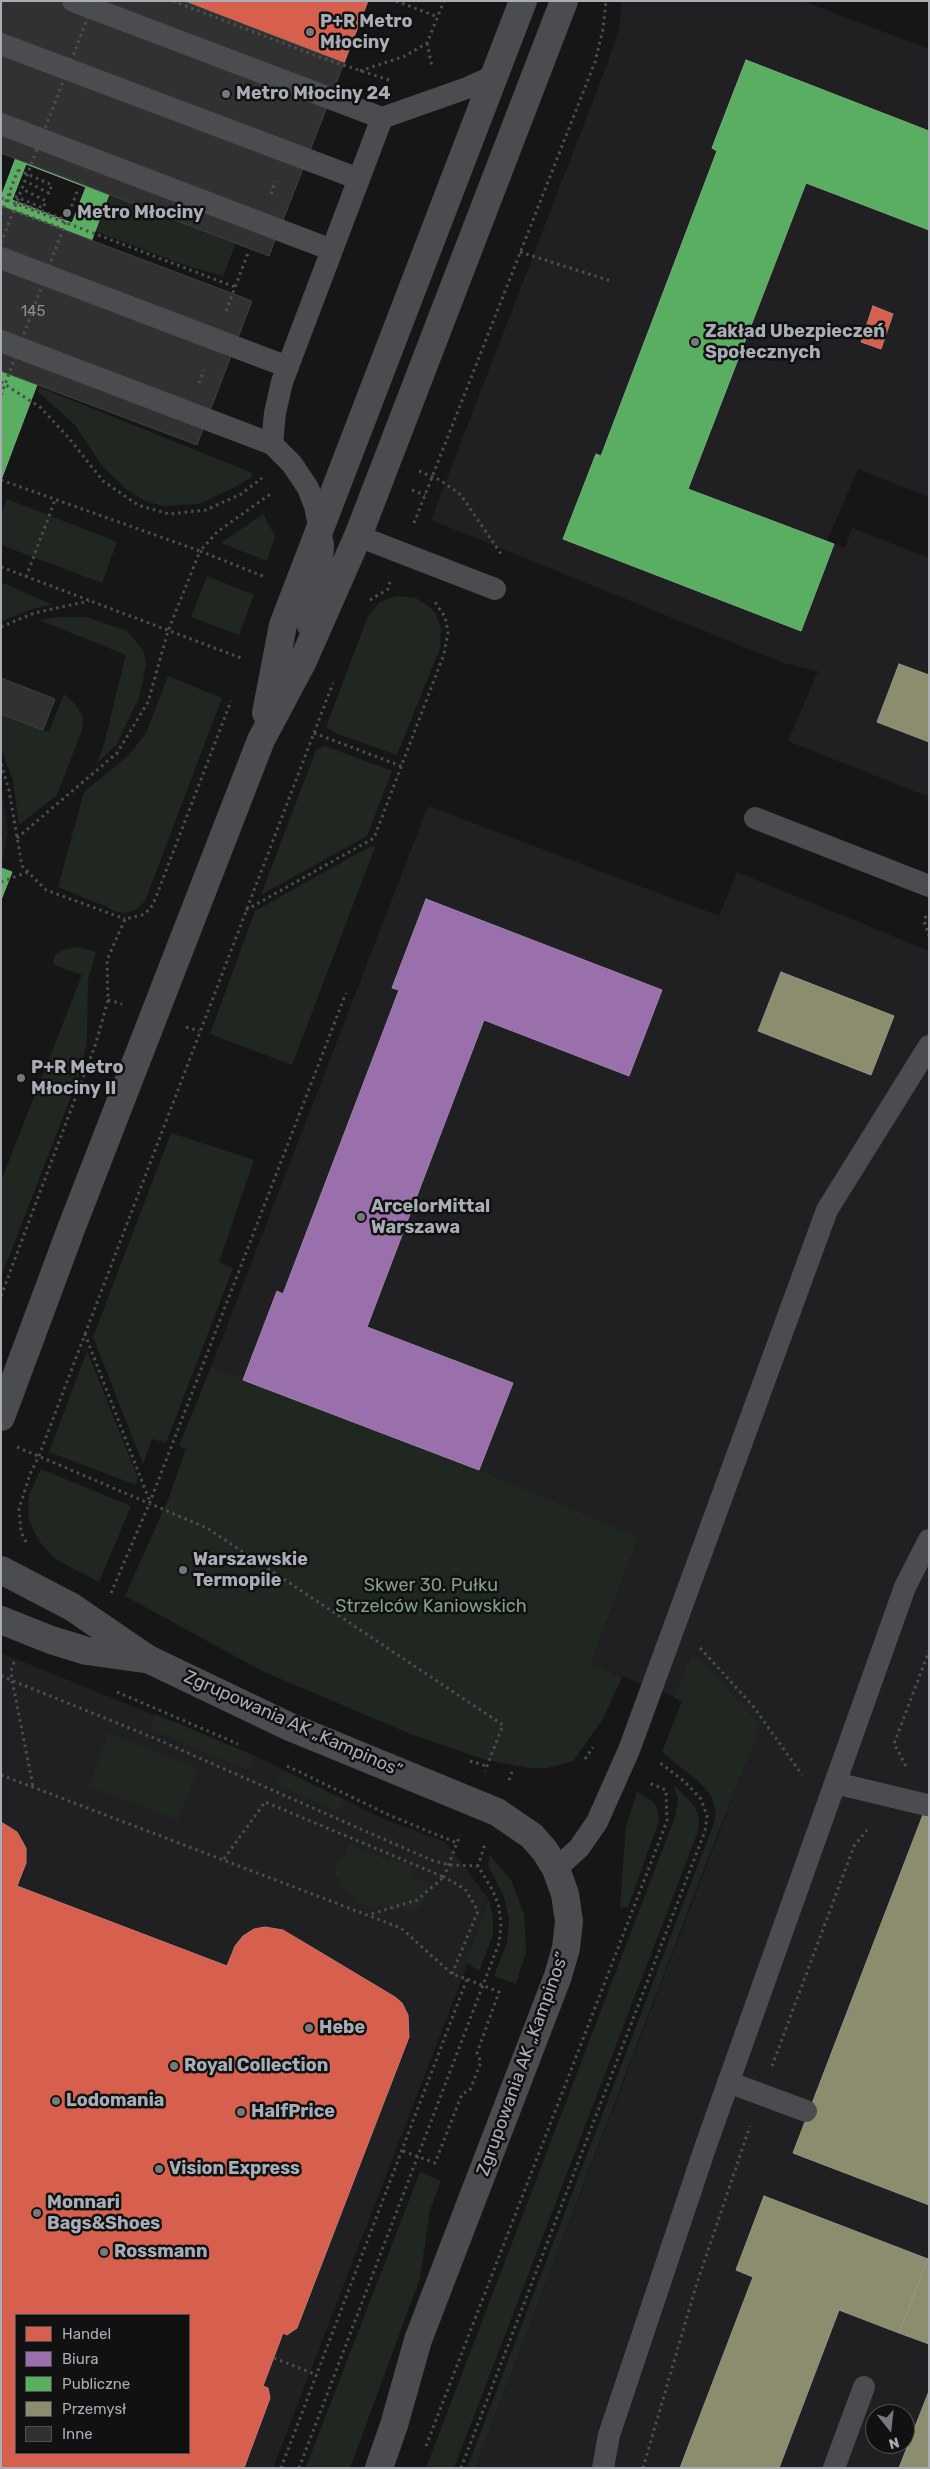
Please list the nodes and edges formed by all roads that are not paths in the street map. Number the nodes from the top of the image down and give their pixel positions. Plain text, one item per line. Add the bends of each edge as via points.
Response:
1 (73, 1) edge
2 (523, 1) edge
3 (564, 1) edge
4 (1, 44) edge
5 (496, 75) junction
6 (382, 118) junction
7 (1, 124) edge
8 (359, 179) junction
9 (332, 250) junction
10 (1, 258) edge
11 (1, 341) edge
12 (288, 367) junction
13 (272, 444) junction
14 (320, 527) junction
15 (358, 536) junction
16 (496, 589) dead end
17 (302, 663) junction
18 (261, 740) junction
19 (755, 818) dead end
20 (929, 886) edge
21 (929, 1046) edge
22 (1, 1417) edge
23 (929, 1540) edge
24 (1, 1570) edge
25 (1, 1620) edge
26 (148, 1659) junction
27 (835, 1783) junction
28 (927, 1805) dead end
29 (556, 1869) junction
30 (728, 2082) junction
31 (806, 2111) dead end
32 (864, 2387) dead end
33 (609, 2436) junction
34 (379, 2468) edge
35 (592, 2468) edge
36 (603, 2468) edge
37 (834, 2468) edge

1 - 6 lane
2 - 5 street
3 - 15 street
4 - 8 lane
5 - 6 lane via 437,100
5 - 14 street
6 - 8 lane
7 - 9 lane
8 - 9 lane
9 - 12 lane
10 - 12 lane
11 - 13 lane
12 - 13 lane via 278,397
13 - 14 lane via 298,472 312,497
14 - 17 lane via 323,564
14 - 18 street via 283,625
15 - 16 lane
15 - 17 street
17 - 18 street
18 - 22 street
19 - 20 lane
21 - 29 lane via 827,1210 629,1750 597,1822 579,1848
23 - 27 lane via 905,1586
24 - 26 street, Zgrupowania AK „Kampinos” via 72,1607
25 - 26 street, Zgrupowania AK „Kampinos” via 87,1651
26 - 29 street, Zgrupowania AK „Kampinos” via 290,1727 497,1812 532,1836
27 - 28 lane
27 - 30 lane
29 - 34 street, Zgrupowania AK „Kampinos” via 569,1921 558,1976 418,2340
30 - 31 lane
30 - 33 lane
32 - 37 lane
33 - 35 lane
33 - 36 lane

